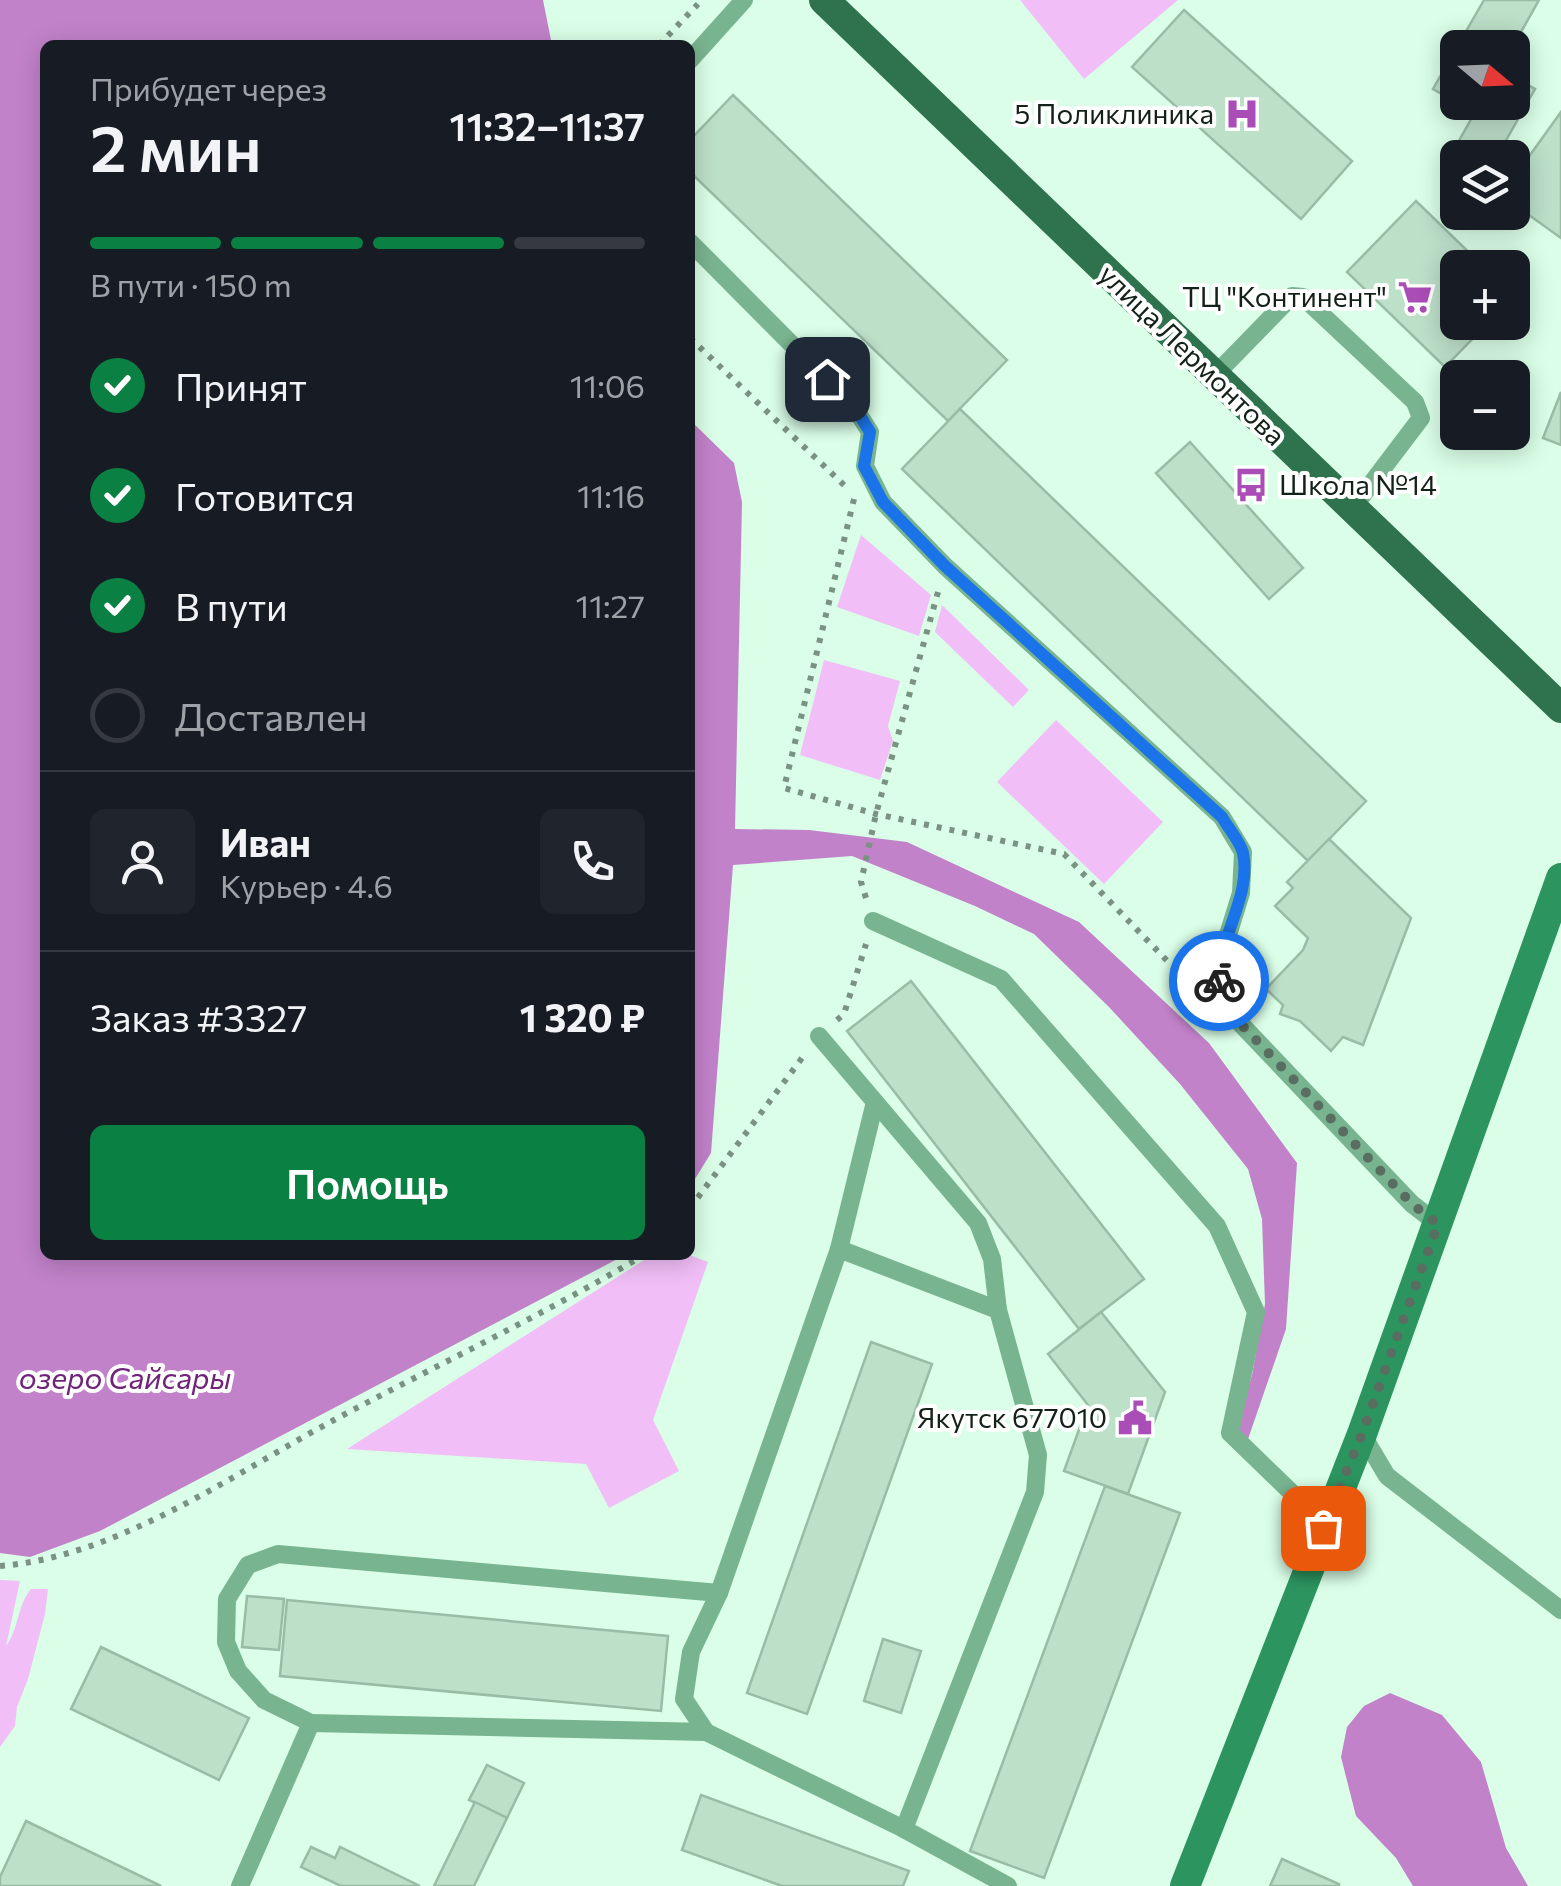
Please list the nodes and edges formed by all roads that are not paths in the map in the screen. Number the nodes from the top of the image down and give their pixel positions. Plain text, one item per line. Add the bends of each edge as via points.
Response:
1 (744, 0) edge
2 (824, 0) edge
3 (695, 54) edge
4 (695, 247) edge
5 (1214, 376) junction
6 (1352, 509) junction
7 (1561, 708) edge
8 (1561, 878) edge
9 (873, 922) dead end
10 (819, 1036) dead end
11 (875, 1102) junction
12 (1438, 1224) junction
13 (839, 1248) junction
14 (998, 1310) junction
15 (1362, 1434) junction
16 (1323, 1528) junction
17 (719, 1594) junction
18 (1561, 1610) edge
19 (311, 1723) junction
20 (706, 1732) junction
21 (904, 1829) junction
22 (240, 1886) edge
23 (1008, 1886) edge
24 (1186, 1886) edge

1 - 3 lane
2 - 5 main road, улица Лермонтова
4 - 12 lane via 854,406 870,432 864,466 883,502 1222,817 1243,852 1219,990 1237,1020
5 - 6 main road, улица Лермонтова
5 - 6 lane via 1292,296 1303,297 1415,402 1421,418
6 - 7 main road, улица Лермонтова
8 - 12 street
9 - 16 lane via 1001,979 1218,1226 1256,1312 1230,1433
10 - 11 lane
11 - 13 lane
11 - 14 lane via 978,1223 992,1259
12 - 15 street
13 - 14 lane
13 - 17 lane
14 - 21 lane via 1038,1455 1035,1492
15 - 16 street
15 - 18 lane via 1387,1476
16 - 24 street
17 - 19 lane via 278,1554 248,1565 228,1599 226,1642 238,1670 264,1700
17 - 20 lane via 691,1652 684,1699
19 - 20 lane
19 - 22 lane
20 - 21 lane
21 - 23 lane

